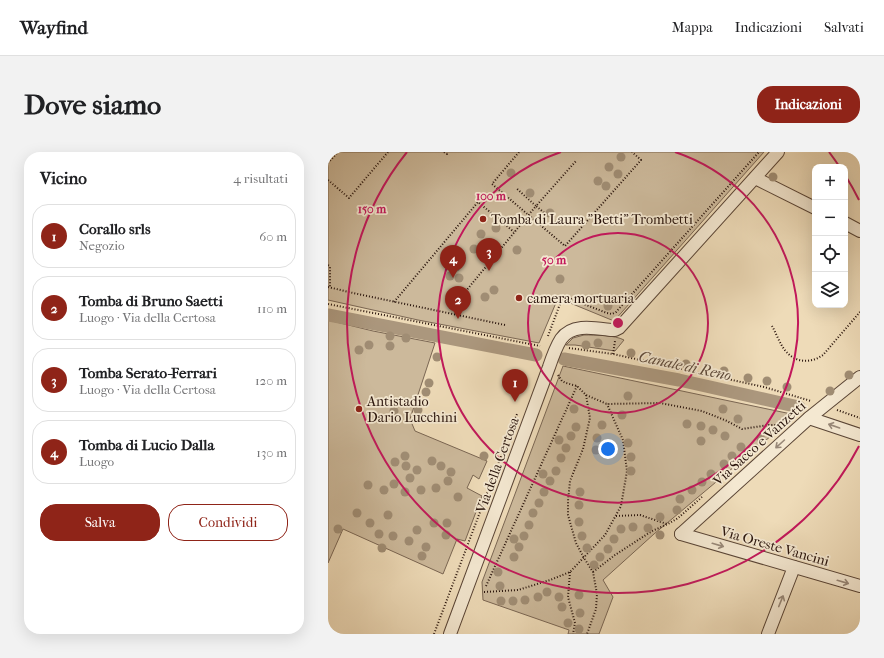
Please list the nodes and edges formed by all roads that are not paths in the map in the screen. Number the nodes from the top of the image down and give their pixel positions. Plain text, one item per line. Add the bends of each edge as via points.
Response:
1 (778, 152) edge
2 (755, 178) junction
3 (812, 206) edge
4 (848, 225) edge
5 (860, 231) edge
6 (860, 377) edge
7 (809, 418) junction
8 (860, 435) edge
9 (681, 534) joint
10 (794, 567) junction
11 (860, 586) edge
12 (450, 634) edge
13 (768, 634) edge

1 - 2 street, Via della Certosa
2 - 3 street
2 - 12 street, Via della Certosa via 619,328 576,328 561,339 562,348
4 - 5 street
6 - 7 street, Via Sacco e Vanzetti
8 -> 7 street
7 -> 9 street, Via Sacco e Vanzetti
9 -> 10 street, Via Oreste Vancini
10 -> 11 street, Via Oreste Vancini
13 -> 10 street

